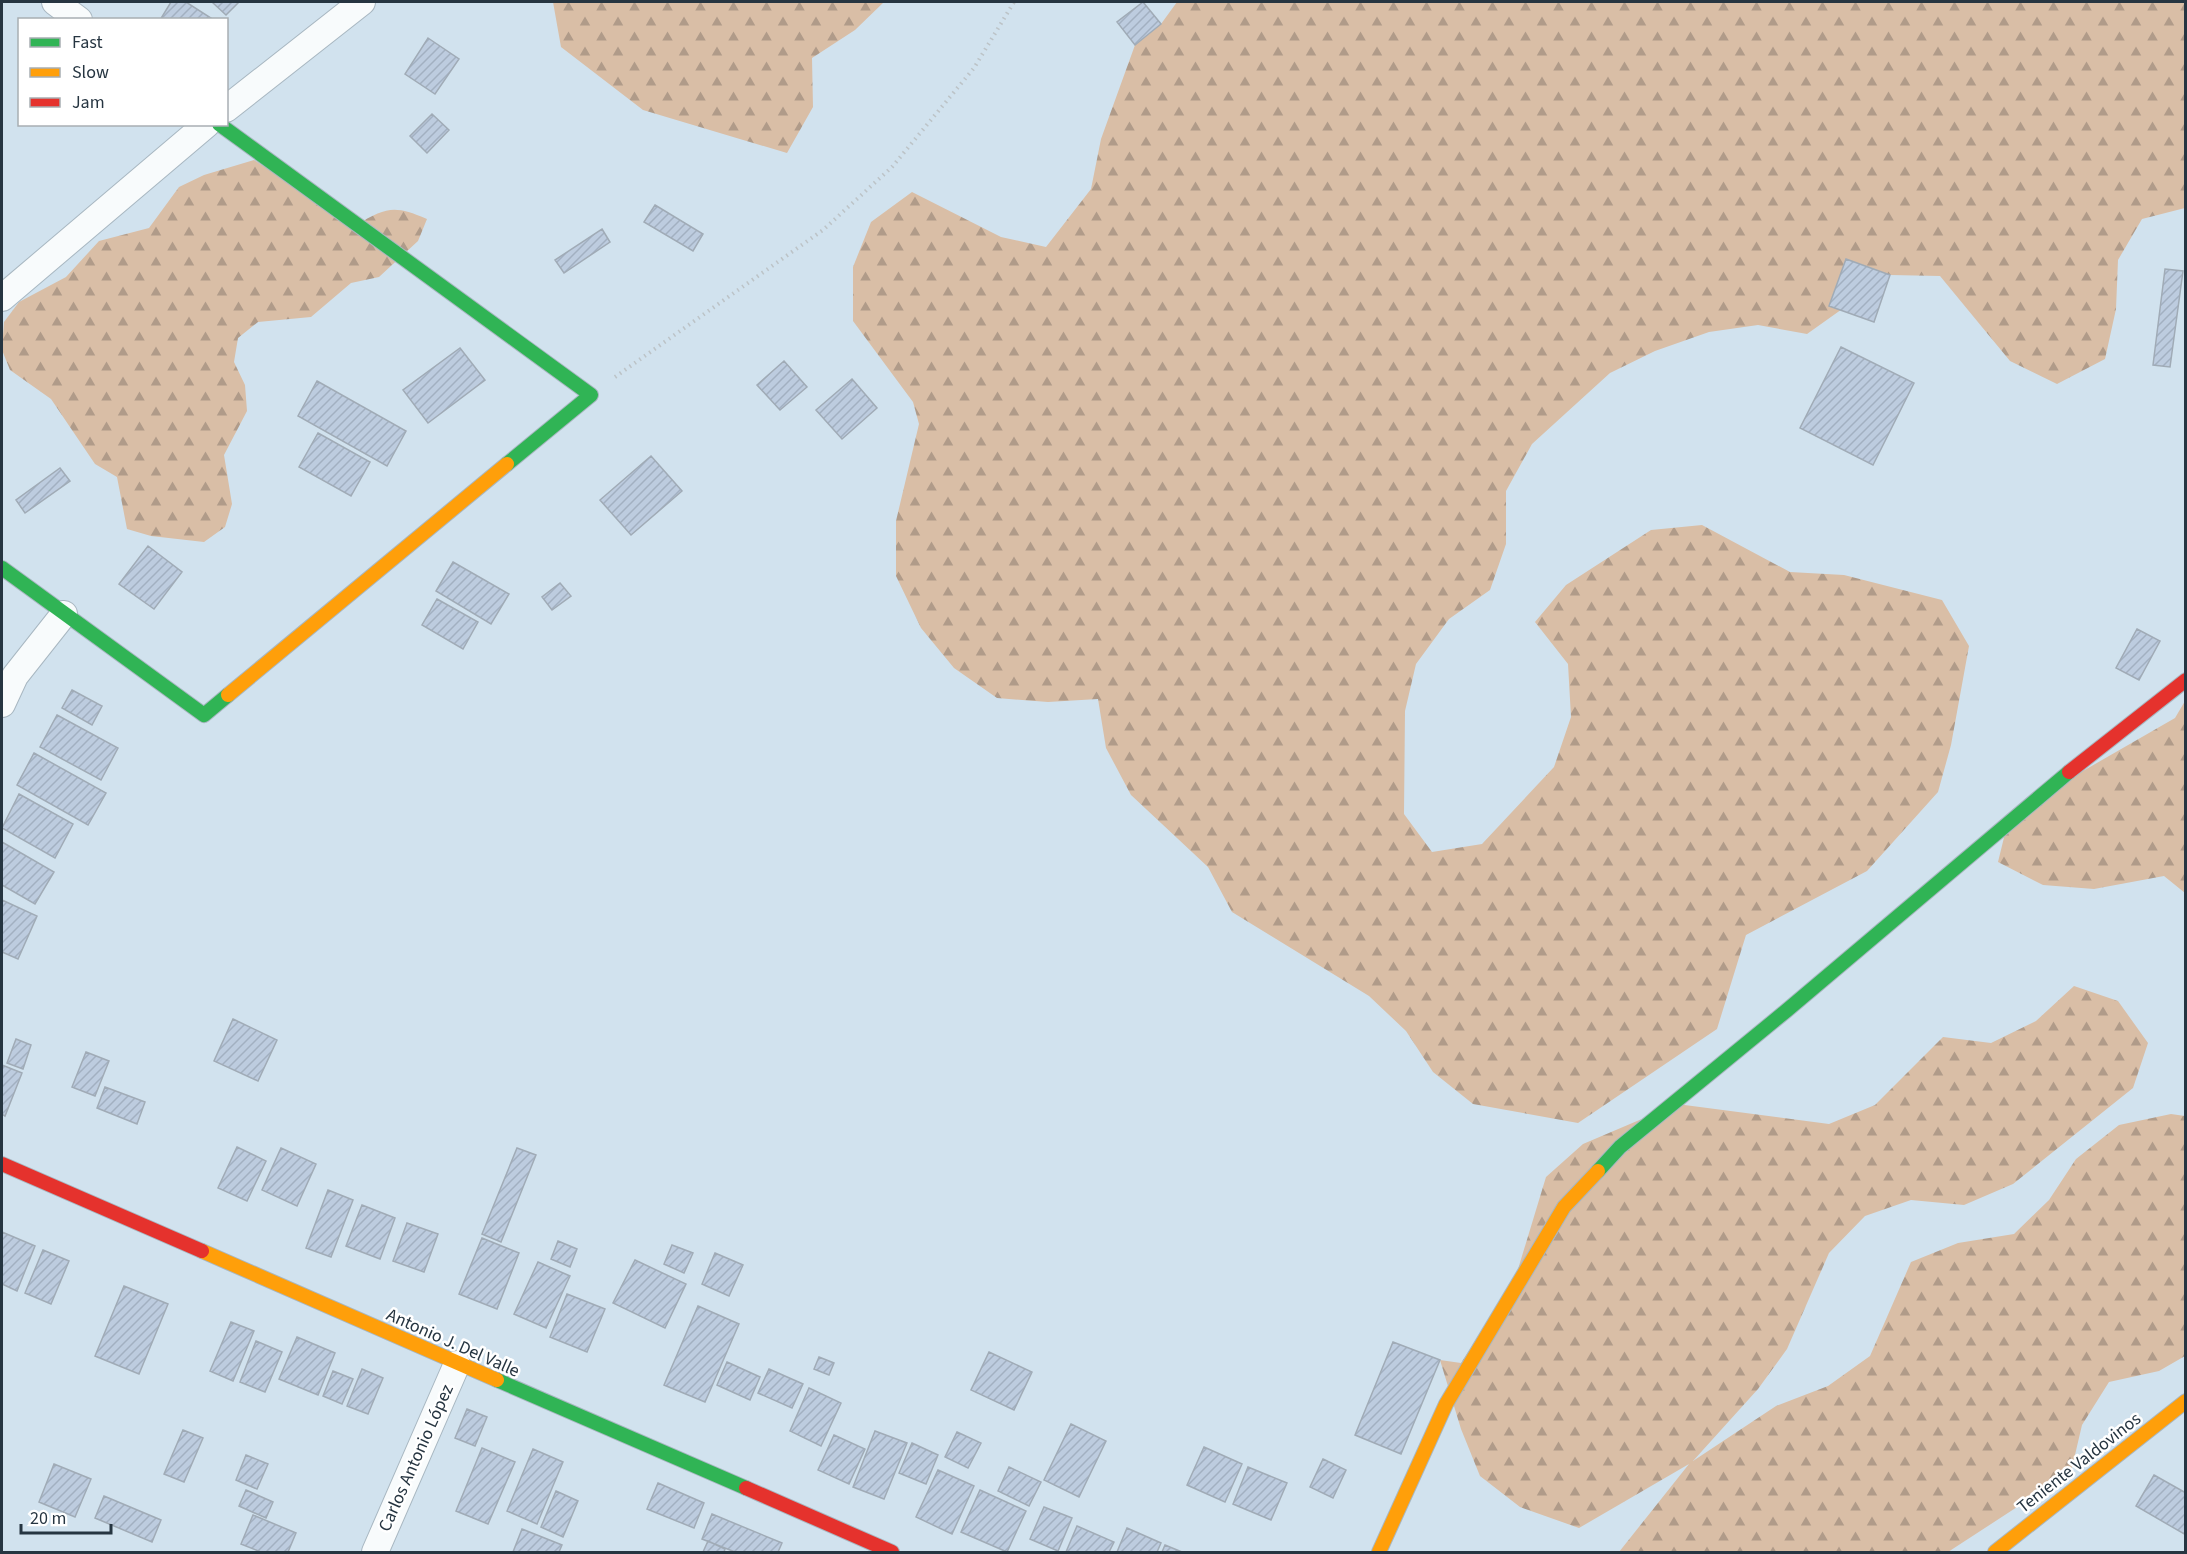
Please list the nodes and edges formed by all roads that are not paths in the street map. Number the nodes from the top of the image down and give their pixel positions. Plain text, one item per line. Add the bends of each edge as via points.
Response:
1 (55, 2) edge
2 (362, 2) edge
3 (76, 18) edge
4 (228, 107) edge
5 (205, 126) edge
6 (222, 126) edge
7 (2, 298) edge
8 (2, 568) edge
9 (64, 614) junction
10 (2186, 680) edge
11 (2, 704) edge
12 (2, 1164) edge
13 (457, 1364) junction
14 (2186, 1401) edge
15 (851, 1544) edge
16 (375, 1552) edge
17 (891, 1552) edge
18 (1379, 1552) edge
19 (1995, 1552) edge

1 - 3 street
2 - 4 street
5 - 7 street
6 - 9 street via 591,395 204,715
8 - 9 street
9 - 11 street via 15,676
10 - 18 street via 2052,785 1620,1147 1564,1207 1446,1404
12 - 13 street, Antonio J. Del Valle
13 - 15 street, Antonio J. Del Valle
13 - 16 street, Carlos Antonio López
14 - 19 street, Teniente Valdovinos
15 - 17 street, Antonio J. Del Valle

